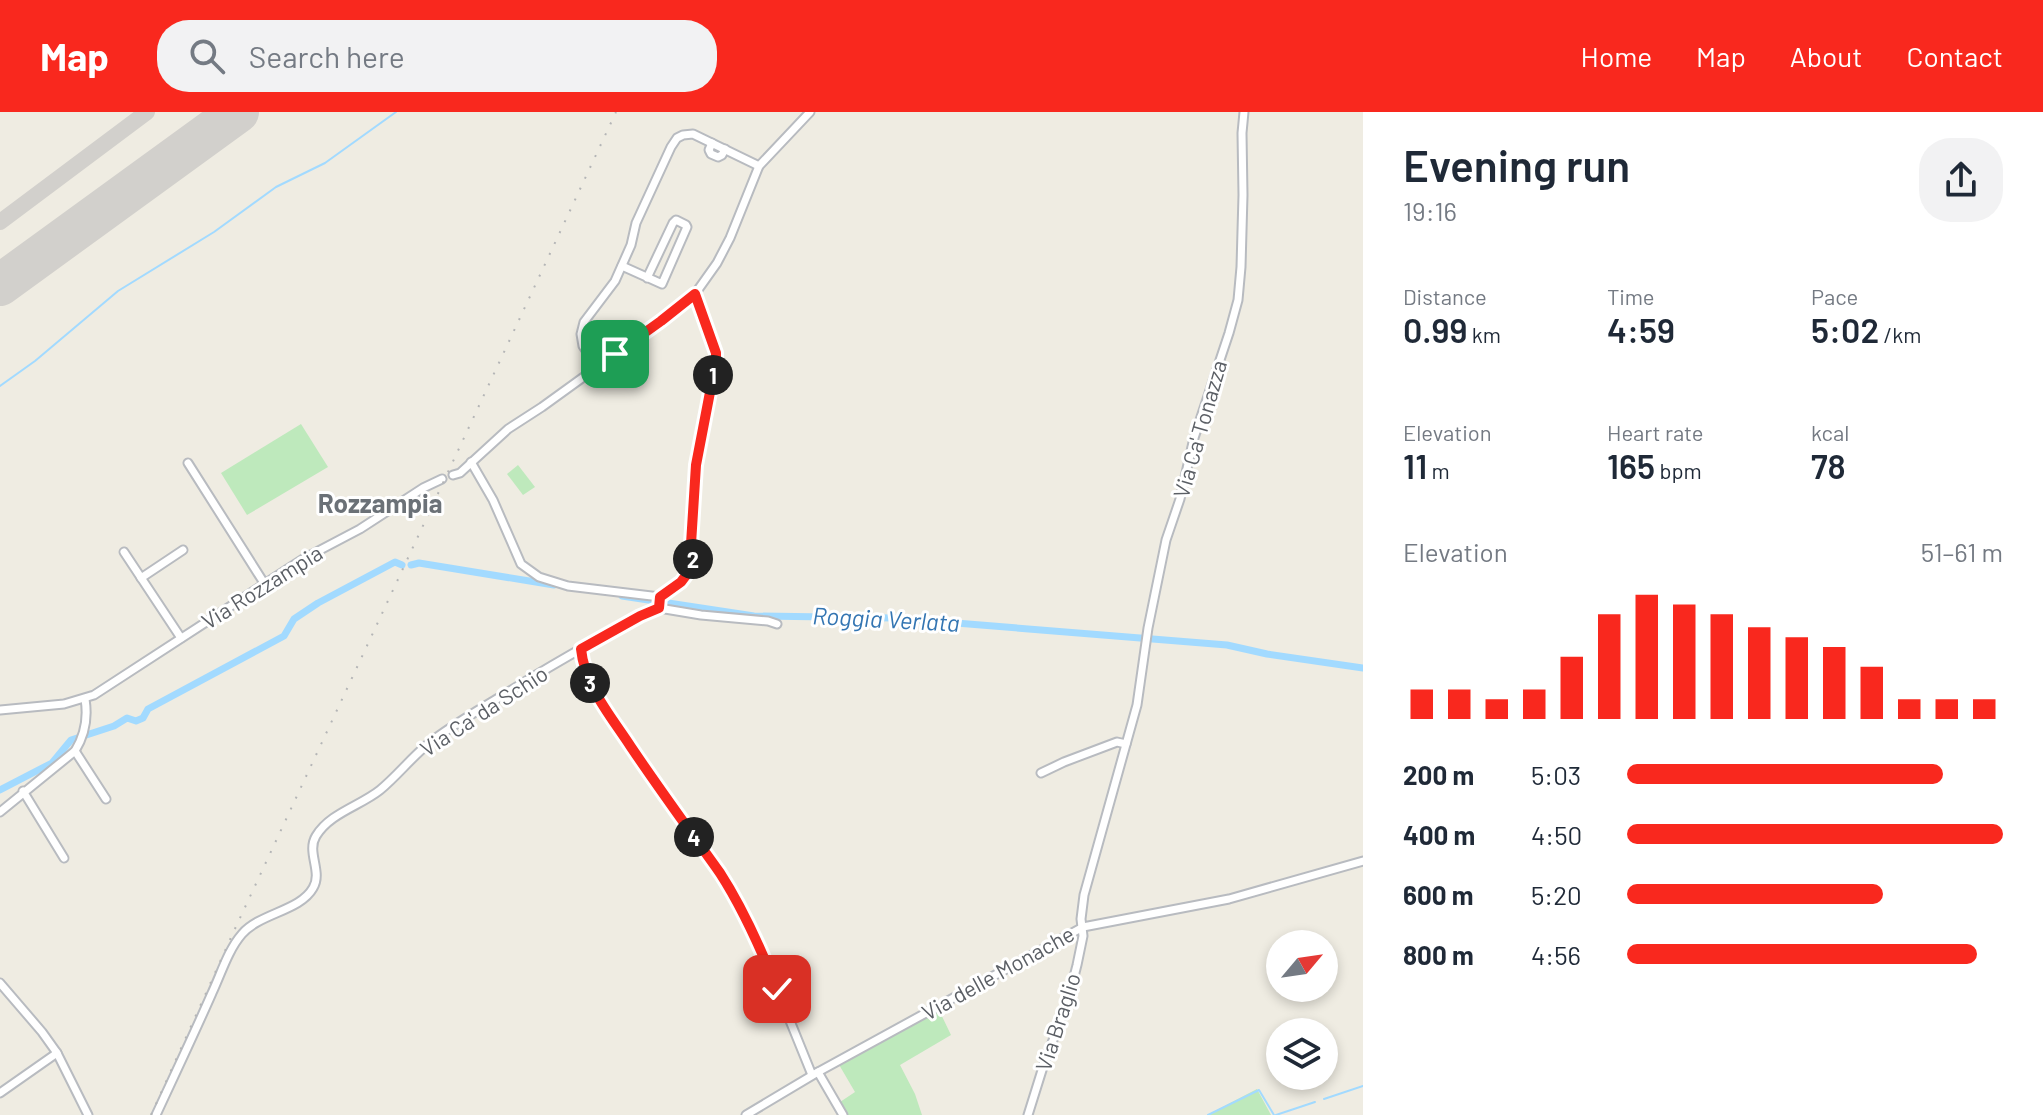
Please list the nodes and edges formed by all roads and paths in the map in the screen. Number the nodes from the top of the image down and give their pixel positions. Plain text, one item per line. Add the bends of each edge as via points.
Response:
1 (810, 112) edge
2 (1244, 112) edge
3 (759, 166) junction
4 (622, 266) junction
5 (647, 278) junction
6 (695, 294) junction
7 (597, 367) junction
8 (471, 462) junction
9 (188, 463) dead end
10 (453, 475) dead end
11 (442, 479) dead end
12 (183, 550) dead end
13 (124, 552) dead end
14 (141, 578) junction
15 (264, 583) junction
16 (660, 602) junction
17 (777, 624) dead end
18 (181, 638) junction
19 (581, 649) junction
20 (85, 699) junction
21 (0, 710) edge
22 (1126, 744) junction
23 (75, 751) junction
24 (1041, 773) dead end
25 (23, 791) junction
26 (106, 799) dead end
27 (0, 812) edge
28 (64, 858) dead end
29 (1363, 861) edge
30 (1083, 927) junction
31 (0, 983) edge
32 (57, 1053) junction
33 (815, 1074) junction
34 (0, 1093) edge
35 (88, 1115) edge
36 (156, 1115) edge
37 (746, 1115) edge
38 (843, 1115) edge
39 (1028, 1115) edge

1 - 3 street
2 - 22 street, Via Ca' Tonazza via 1238,300 1166,540
3 - 4 street via 693,134 677,138
3 - 6 street via 730,238
4 - 5 street
4 - 7 street via 581,334
5 - 5 street via 662,284 686,225 673,223
6 - 7 street
6 - 16 street, Via Ca' da Schio via 716,361 696,465 693,560 681,582
7 - 8 street via 508,429
8 - 10 street
8 - 16 street via 521,564 539,577 568,586
9 - 15 street
11 - 15 street, Via Rozzampia
12 - 14 street
13 - 14 street
14 - 18 street
15 - 18 street, Via Rozzampia
16 - 17 street via 701,615
16 - 19 street, Via Ca' da Schio
18 - 20 street, Via Rozzampia
19 - 33 street via 594,691 748,920
19 - 36 street, Via Ca' da Schio via 430,742 377,793 326,824 315,837 313,890 242,934
20 - 21 street
20 - 23 street via 82,737
22 - 24 street via 1117,742
22 - 30 street, Via Ca' Tonazza via 1084,895
23 - 25 street
23 - 26 street
25 - 27 street
25 - 28 street
29 - 30 street, Via delle Monache via 1229,899
30 - 33 street, Via delle Monache
30 - 39 street, Via Braglio via 1068,1000
31 - 32 street
32 - 34 street
32 - 35 street
33 - 37 street, Via delle Monache
33 - 38 street

